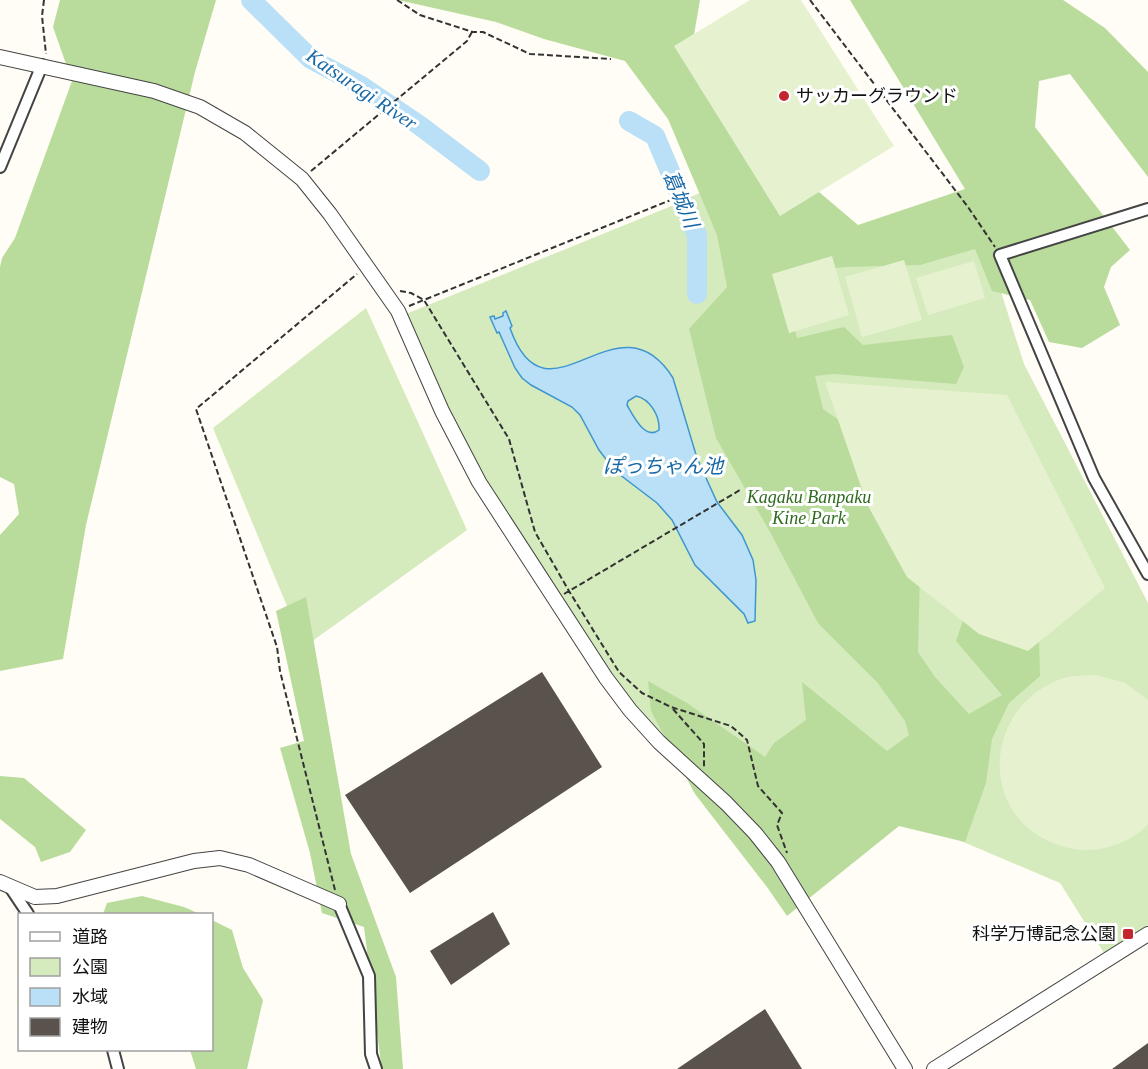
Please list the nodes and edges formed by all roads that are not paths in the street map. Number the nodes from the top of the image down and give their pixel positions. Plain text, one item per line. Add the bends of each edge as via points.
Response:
1 (0, 57) edge
2 (42, 65) junction
3 (0, 168) edge
4 (1148, 209) edge
5 (1148, 574) edge
6 (5, 884) edge
7 (339, 904) joint
8 (27, 913) edge
9 (1148, 934) edge
10 (113, 1051) edge
11 (118, 1069) edge
12 (376, 1069) edge
13 (905, 1069) edge
14 (934, 1069) edge

1 - 2 street
2 - 3 street
2 - 13 street via 200,106 245,133 302,179 398,311 463,454 606,678 659,742 755,833 778,862
4 - 5 street via 1000,255 1094,478
6 - 7 street via 35,897 57,896 220,858 249,865
6 - 8 street
7 - 12 street via 369,976 371,1054
9 - 14 street
10 - 11 street

